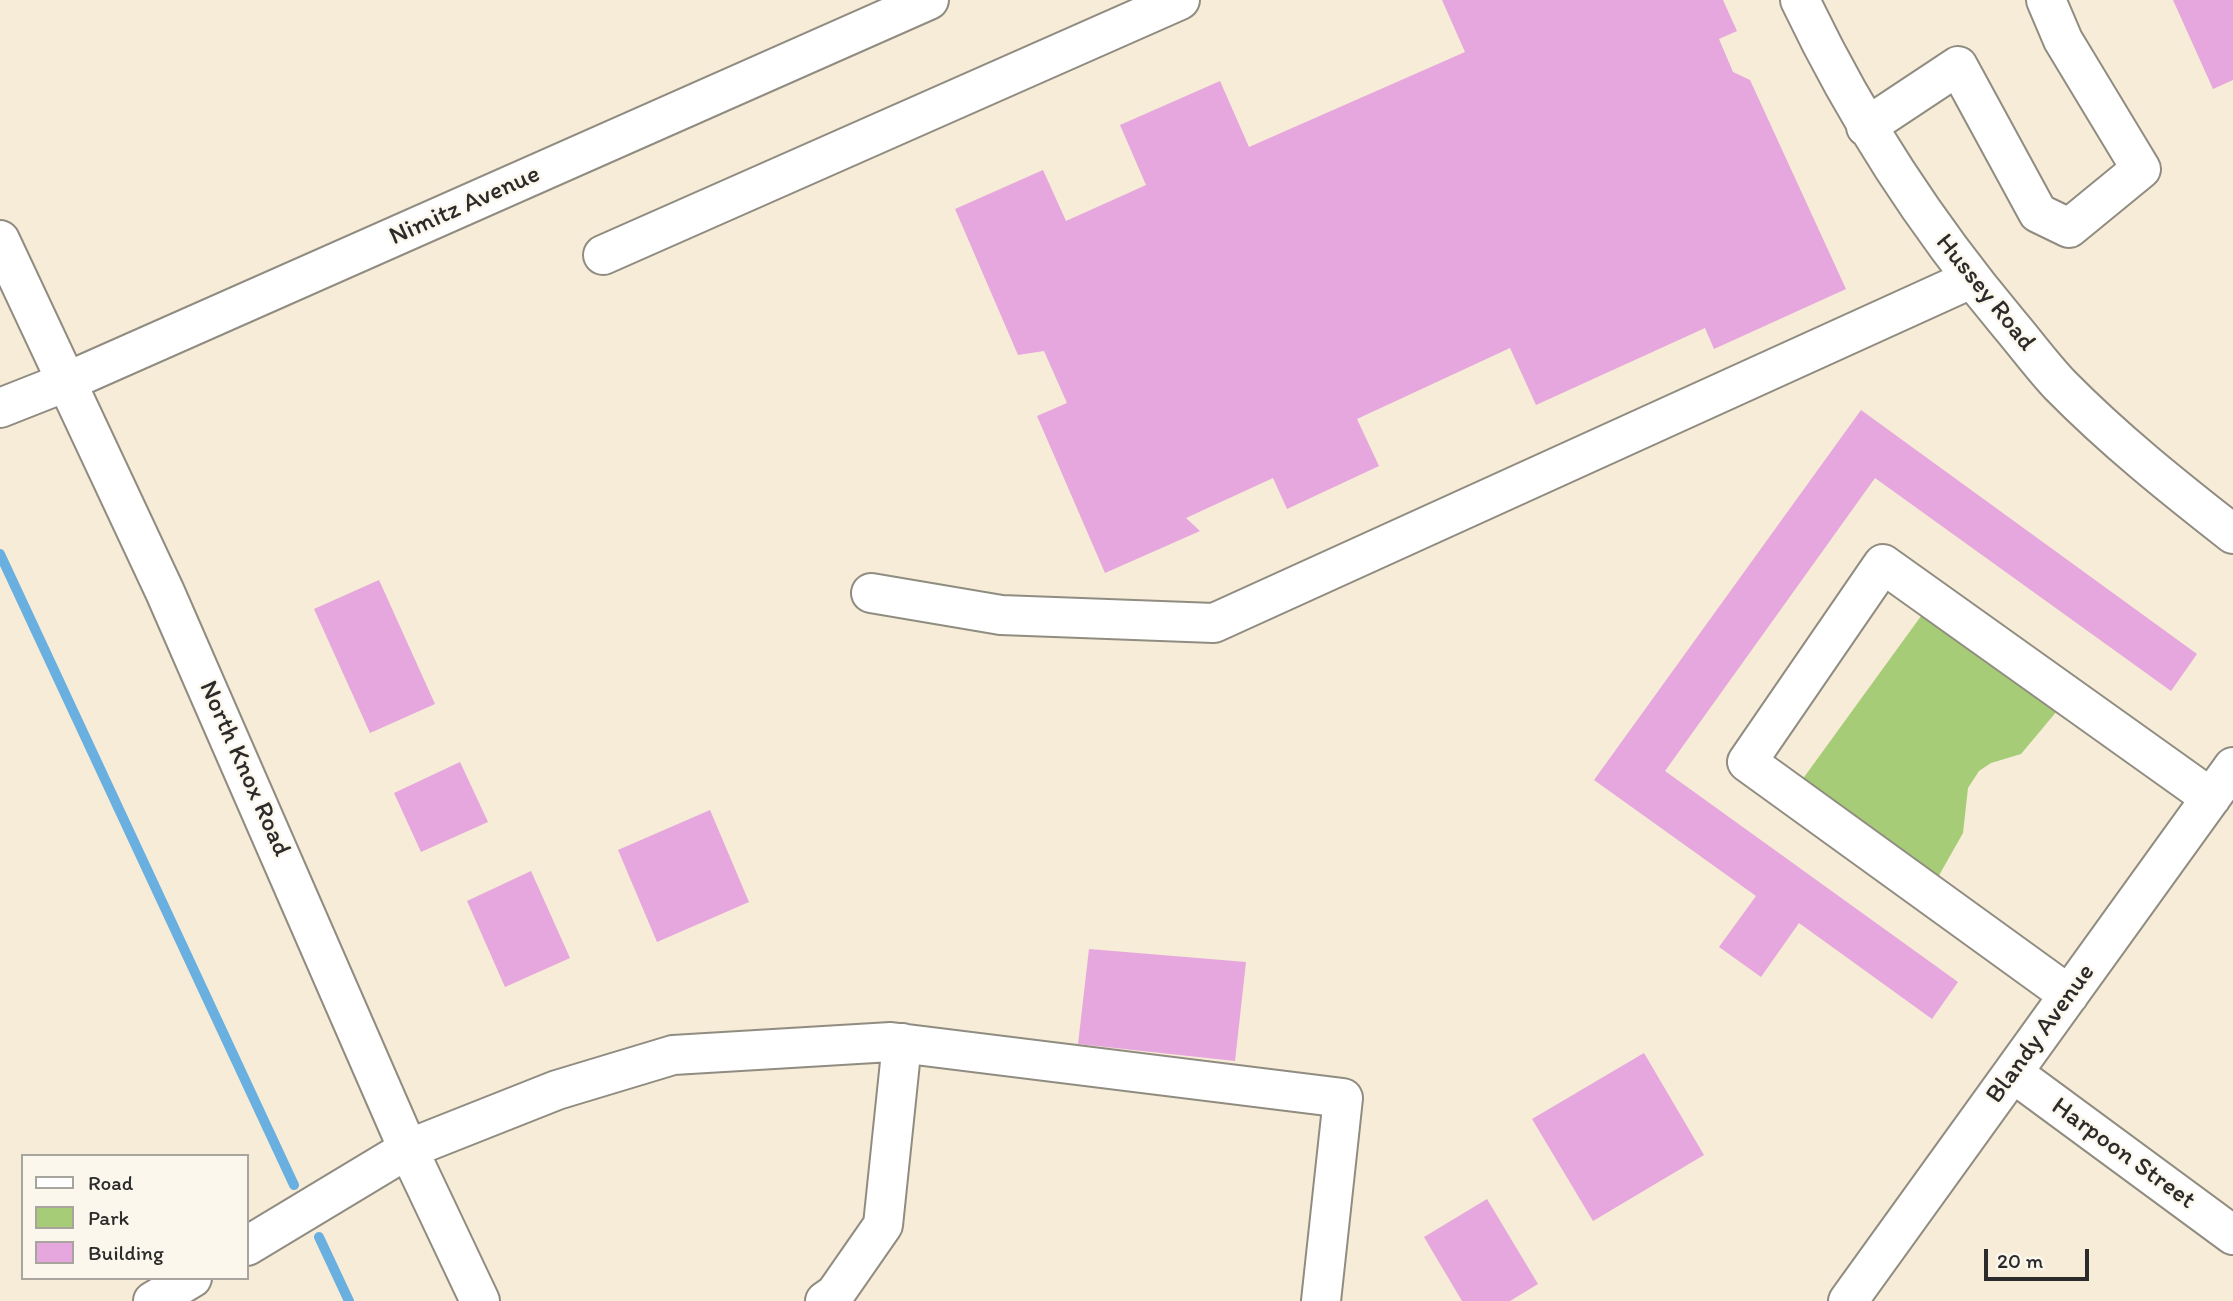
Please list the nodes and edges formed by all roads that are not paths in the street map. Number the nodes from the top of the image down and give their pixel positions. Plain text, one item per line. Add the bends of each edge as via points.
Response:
1 (929, 0) edge
2 (1180, 0) edge
3 (1800, 0) edge
4 (2046, 0) edge
5 (1867, 127) junction
6 (0, 240) edge
7 (603, 256) dead end
8 (1971, 279) junction
9 (66, 382) junction
10 (0, 408) edge
11 (2233, 534) edge
12 (871, 593) dead end
13 (2233, 767) edge
14 (2211, 798) junction
15 (2070, 995) junction
16 (902, 1043) junction
17 (2013, 1073) junction
18 (408, 1149) junction
19 (2233, 1235) edge
20 (248, 1245) edge
21 (189, 1280) edge
22 (153, 1301) edge
23 (480, 1301) edge
24 (826, 1301) edge
25 (1321, 1301) edge
26 (1848, 1301) edge

1 - 9 street, Nimitz Avenue
2 - 7 street
3 - 5 street, Hussey Road via 1837,78
4 - 5 street via 2063,40 2141,169 2069,228 2038,213 1958,66
5 - 8 street, Hussey Road via 1905,189
6 - 9 street, North Knox Road
8 - 11 street, Hussey Road via 2059,384 2146,466
8 - 12 street via 1214,623 1001,615
9 - 10 street, Nimitz Avenue
9 - 18 street, North Knox Road via 220,714
13 - 14 street, Blandy Avenue
14 - 15 street, Blandy Avenue
14 - 15 street via 1883,564 1746,762
15 - 17 street, Blandy Avenue
16 - 18 street via 674,1055 557,1090
16 - 24 street via 883,1225
16 - 25 street via 1343,1098
17 - 19 street, Harpoon Street
17 - 26 street, Blandy Avenue
18 - 20 street
18 - 23 street, North Knox Road
21 - 22 street

